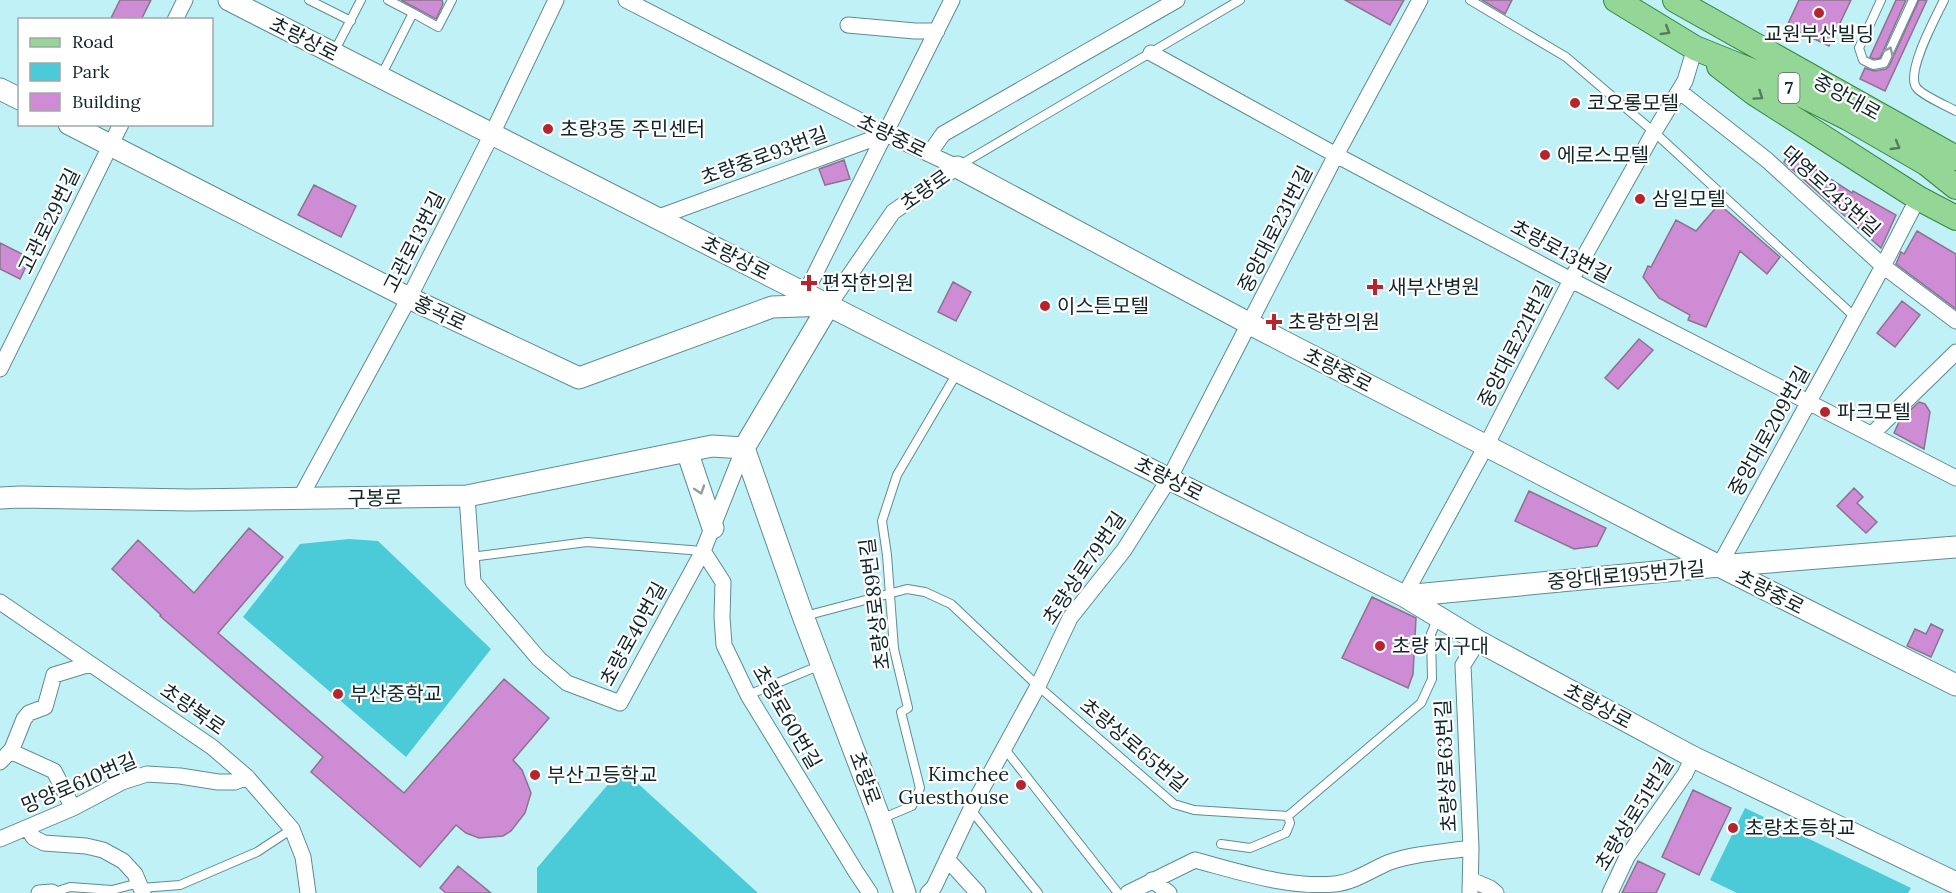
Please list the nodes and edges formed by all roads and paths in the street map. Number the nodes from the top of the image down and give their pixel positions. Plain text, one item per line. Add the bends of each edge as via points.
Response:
1 (185, 0) edge
2 (229, 0) edge
3 (309, 0) edge
4 (362, 0) edge
5 (388, 0) edge
6 (452, 0) edge
7 (556, 0) edge
8 (626, 0) edge
9 (952, 0) edge
10 (1177, 0) edge
11 (1240, 0) edge
12 (1420, 0) edge
13 (1470, 0) edge
14 (1616, 0) edge
15 (1675, 0) edge
16 (1881, 0) edge
17 (1913, 0) edge
18 (1944, 0) edge
19 (413, 13) junction
20 (176, 18) edge
21 (351, 21) junction
22 (848, 25) dead end
23 (937, 31) junction
24 (1695, 48) junction
25 (333, 53) junction
26 (1151, 53) junction
27 (380, 77) junction
28 (0, 89) edge
29 (1679, 91) junction
30 (18, 98) edge
31 (1956, 111) edge
32 (73, 126) edge
33 (120, 126) edge
34 (1654, 132) junction
35 (492, 134) junction
36 (886, 134) junction
37 (110, 146) junction
38 (930, 154) junction
39 (1336, 155) junction
40 (1956, 158) edge
41 (957, 167) junction
42 (1956, 187) edge
43 (1918, 198) junction
44 (656, 218) junction
45 (1956, 218) edge
46 (1884, 266) junction
47 (1571, 280) junction
48 (806, 294) junction
49 (409, 298) junction
50 (829, 305) junction
51 (1856, 317) junction
52 (1956, 321) edge
53 (1250, 324) junction
54 (1956, 352) edge
55 (0, 369) edge
56 (957, 371) junction
57 (1809, 403) junction
58 (1872, 434) junction
59 (1486, 446) junction
60 (744, 448) junction
61 (687, 451) junction
62 (1956, 478) edge
63 (1169, 479) junction
64 (467, 496) junction
65 (0, 498) edge
66 (300, 498) junction
67 (713, 528) junction
68 (1956, 547) edge
69 (703, 551) junction
70 (471, 557) junction
71 (1719, 566) junction
72 (889, 593) junction
73 (1404, 596) junction
74 (0, 602) edge
75 (803, 616) junction
76 (1439, 616) junction
77 (1478, 641) junction
78 (90, 664) junction
79 (823, 664) junction
80 (1956, 685) edge
81 (1038, 686) junction
82 (747, 695) junction
83 (1004, 747) junction
84 (5, 756) edge
85 (1693, 757) junction
86 (247, 777) junction
87 (73, 808) junction
88 (971, 809) junction
89 (1288, 816) junction
90 (880, 819) junction
91 (27, 828) junction
92 (292, 829) junction
93 (0, 839) edge
94 (1221, 844) dead end
95 (1471, 848) junction
96 (947, 859) junction
97 (1152, 880) junction
98 (1956, 883) edge
99 (1471, 887) edge
100 (141, 888) edge
101 (47, 893) edge
102 (308, 893) edge
103 (870, 893) edge
104 (905, 893) edge
105 (928, 893) edge
106 (978, 893) edge
107 (1038, 893) edge
108 (1118, 893) edge
109 (1128, 893) edge
110 (1169, 893) edge
111 (1496, 893) edge
112 (1610, 893) edge

1 - 20 street
2 - 25 street, 초량상로
3 - 21 lane
4 - 21 lane
5 - 19 lane
6 - 19 lane via 438,27
7 - 35 street, 고관로13번길
8 - 36 street, 초량중로
9 - 23 street
10 - 38 street via 943,134
11 - 26 lane, 초량로
12 - 39 street, 중앙대로231번길
13 - 34 lane via 1566,57
14 -> 24 main road, 중앙대로 / 7
15 - 40 main road, 중앙대로 / 7
16 -> 17 lane via 1859,48 1863,60 1873,65 1884,63
18 - 31 lane via 1913,78 1917,89
19 - 27 lane
21 - 25 lane
22 - 23 street
23 - 36 street
24 - 29 street, 중앙대로221번길
24 -> 42 main road, 중앙대로 / 7 via 1762,75 1848,118 1926,164
24 -> 43 main road, 중앙대로 / 7 via 1754,93
25 - 27 street, 초량상로
26 - 39 street, 초량로13번길
26 - 41 lane, 초량로
27 - 35 street, 초량상로
28 - 30 street
29 - 34 street, 중앙대로221번길
29 - 46 street, 대영로243번길 via 1767,160
32 - 37 street, 홍곡로
33 - 37 street, 고관로29번길
34 - 47 street, 중앙대로221번길
34 - 51 lane
35 - 44 street, 초량상로
35 - 49 street, 고관로13번길
36 - 38 street, 초량중로
36 - 44 street, 초량중로93번길
36 - 48 street
37 - 49 street, 홍곡로
37 - 55 street, 고관로29번길
38 - 41 street, 초량중로
39 - 47 street, 초량로13번길
39 - 53 street, 중앙대로231번길
41 - 50 street, 초량로 via 893,212
41 - 53 street, 초량중로
43 - 45 main road, 중앙대로 / 7
43 - 46 street, 중앙대로209번길
44 - 48 street, 초량상로
46 - 51 street, 중앙대로209번길
46 - 52 street, 대영로243번길
47 - 57 street, 초량로13번길
47 - 59 street, 중앙대로221번길
48 - 50 street, 초량상로
49 - 50 street, 홍곡로 via 579,378 772,307
49 - 66 street, 고관로13번길
50 - 56 street, 초량상로
50 - 60 street, 초량로
51 - 57 street, 중앙대로209번길
53 - 59 street, 초량중로
53 - 63 street, 중앙대로231번길
54 - 58 street
56 - 63 street, 초량상로
56 - 72 lane, 초량상로89번길 via 897,476 882,521
57 - 58 street, 초량로13번길
57 - 71 street, 중앙대로209번길
58 - 62 street, 초량로13번길
59 - 71 street, 초량중로
59 - 73 street, 중앙대로221번길
60 - 61 street, 구봉로 via 712,446
60 - 67 street, 초량로40번길
60 - 75 street, 초량로
61 - 64 street, 구봉로
61 -> 67 street
63 - 73 street, 초량상로
63 - 81 street, 초량상로79번길 via 1124,550 1071,618
64 - 66 street, 구봉로
64 - 70 street, 초량로40번길
65 - 66 street, 구봉로
67 - 69 street, 초량로40번길
68 - 71 street, 중앙대로195번가길
69 - 70 lane via 587,543
69 - 70 street, 초량로40번길 via 620,703 567,683 539,659 473,582
69 - 82 street, 초량로60번길 via 723,582 724,645
71 - 73 street, 중앙대로195번가길
71 - 80 street, 초량중로
72 - 75 lane, 초량상로65번길
72 - 81 lane, 초량상로65번길 via 907,589 926,591 951,604
72 - 90 lane, 초량상로89번길 via 894,649 908,708 901,712 920,788 912,806
73 - 76 street, 초량상로
74 - 78 street, 초량북로
75 - 79 street, 초량로
76 - 77 street, 초량상로
76 - 89 lane via 1431,634 1432,679 1420,703
77 - 85 street, 초량상로
77 - 95 street, 초량상로63번길 via 1463,665
78 - 84 street via 54,675 45,707 24,719
78 - 86 street, 초량북로 via 212,747
79 - 82 lane
79 - 90 street, 초량로
81 - 83 street, 초량상로79번길
81 - 89 lane, 초량상로65번길 via 1174,804 1194,810
82 - 103 street, 초량로60번길
83 - 88 street, 초량상로79번길
83 - 108 lane
84 - 87 street via 54,771
85 - 98 street, 초량상로
85 - 112 street, 초량상로51번길 via 1627,857
86 - 87 street, 망양로610번길 via 218,782 147,774 122,782
86 - 92 street, 초량북로
87 - 91 street, 망양로610번길
88 - 96 street, 초량상로79번길
88 - 107 lane
89 - 94 lane via 1286,833 1250,848
90 - 104 street, 초량로
91 - 93 street, 망양로610번길
91 - 100 street via 44,843 103,850 123,861
92 - 100 lane via 257,852 180,885
92 - 102 street, 초량북로 via 303,857
95 - 97 street via 1390,862 1336,884 1260,878 1195,860
95 - 99 street, 초량상로63번길
96 - 105 street, 초량상로79번길
96 - 106 street
97 - 109 street
97 - 110 street
99 - 111 street via 1490,888
100 - 101 lane via 70,887

